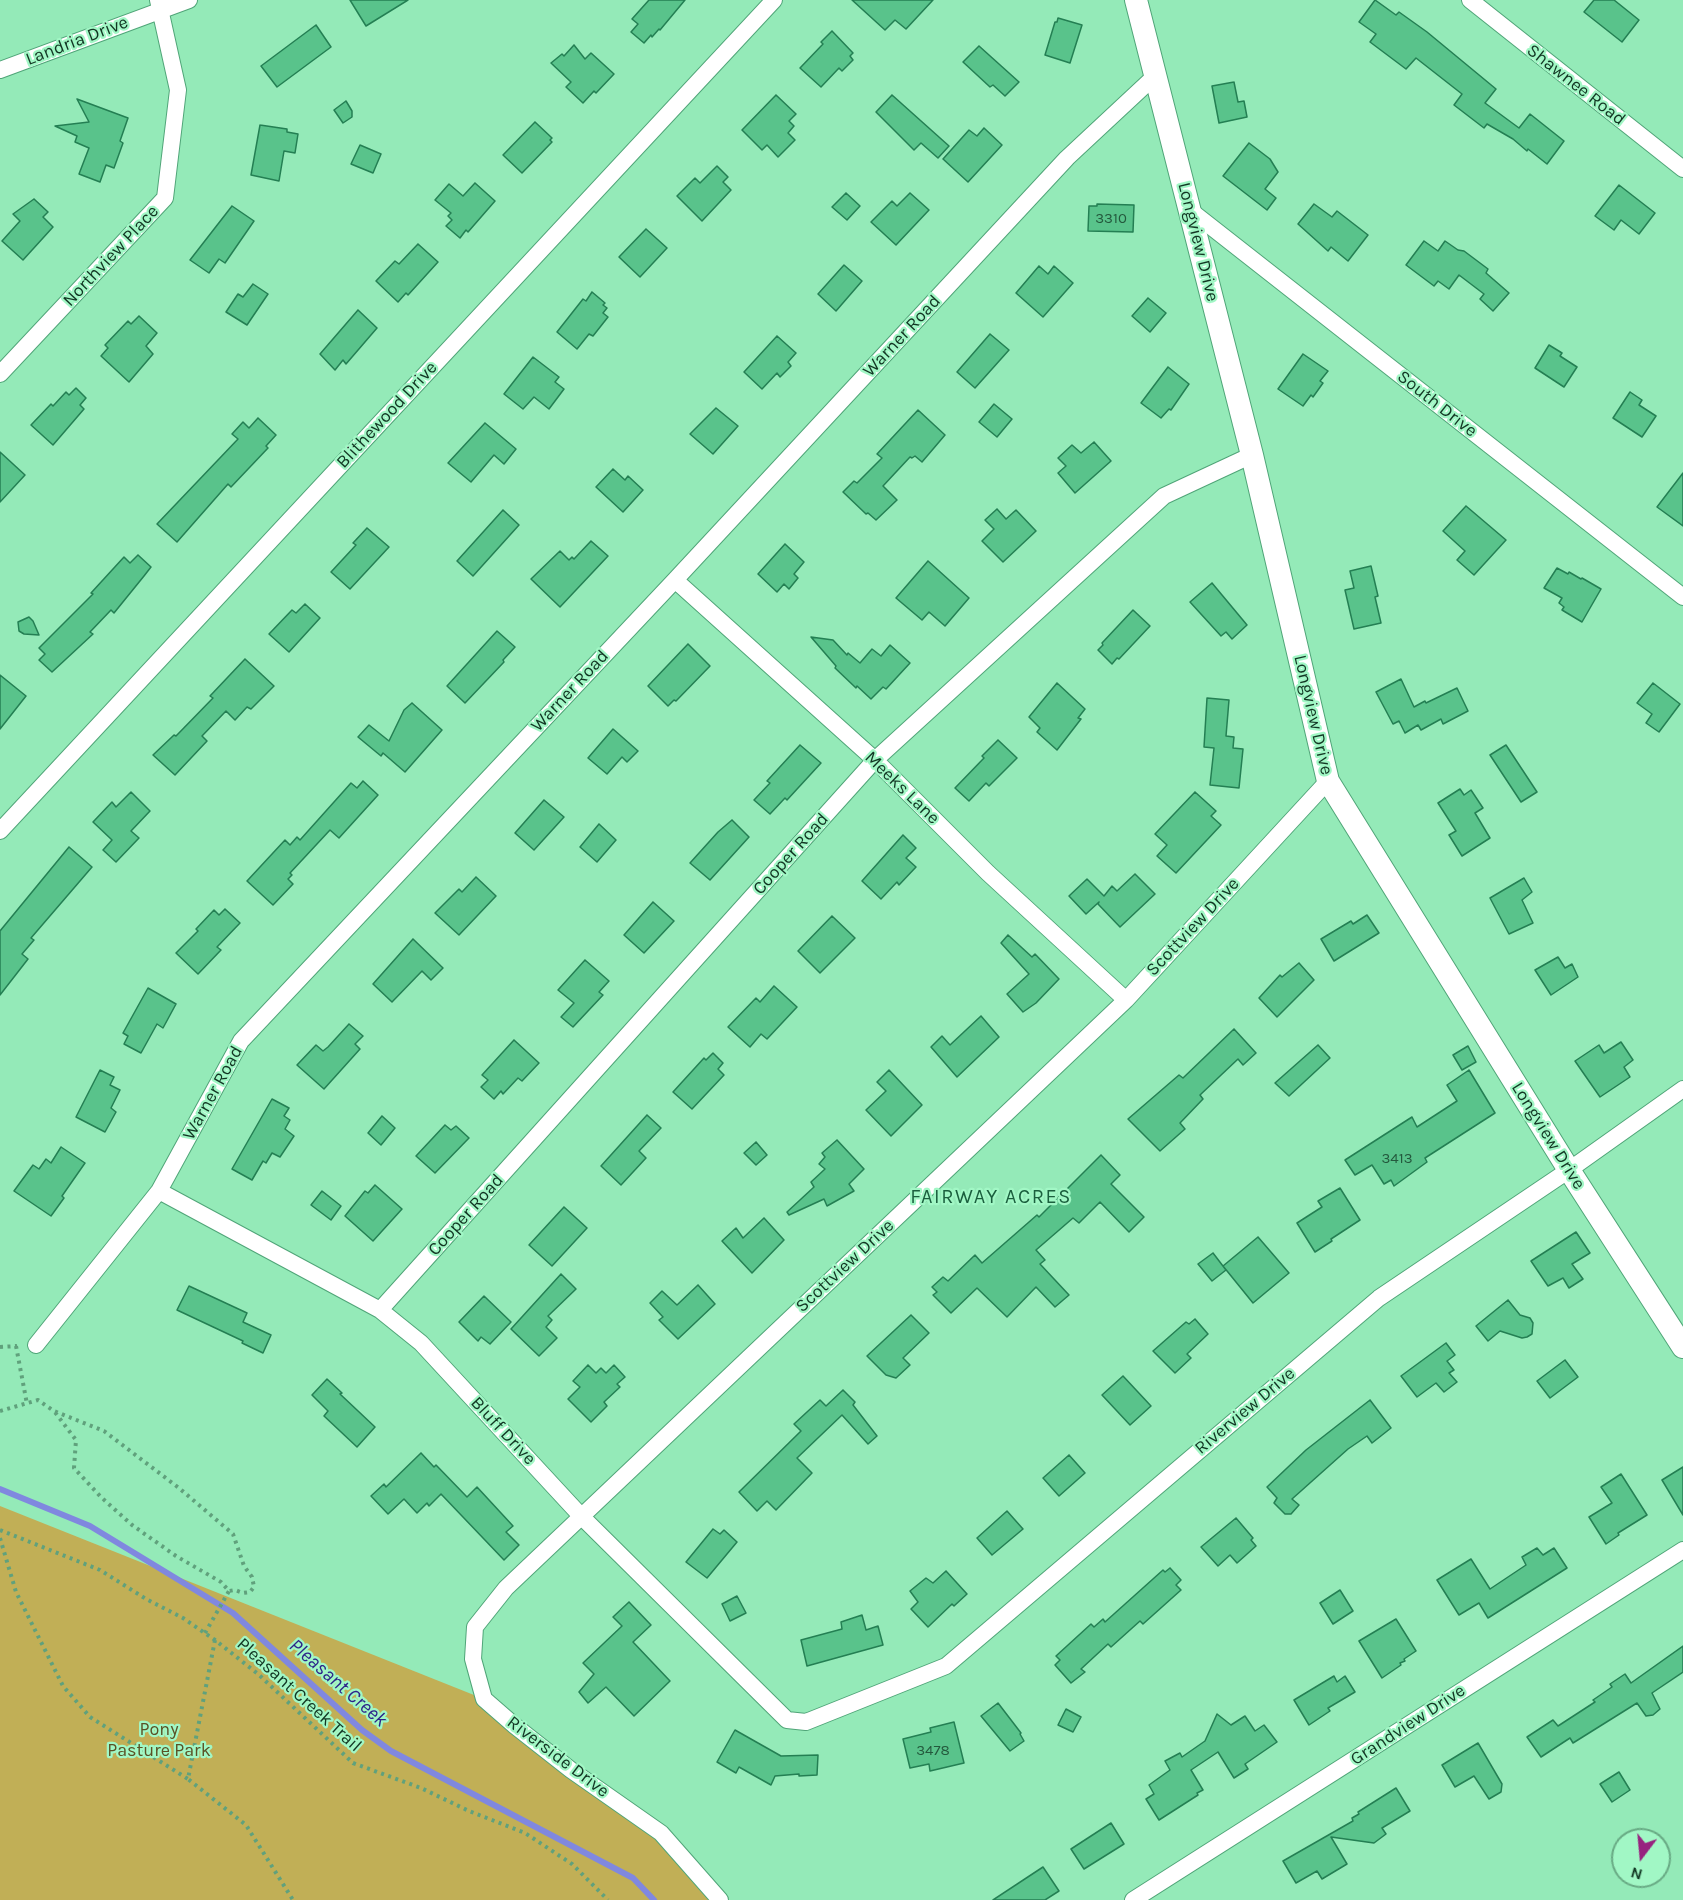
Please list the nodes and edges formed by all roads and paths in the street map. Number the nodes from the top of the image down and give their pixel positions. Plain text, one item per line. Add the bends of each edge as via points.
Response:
1 (189, 0) edge
2 (774, 0) edge
3 (1136, 0) edge
4 (1470, 0) edge
5 (160, 5) edge
6 (0, 70) edge
7 (1155, 76) junction
8 (1683, 169) edge
9 (1191, 211) junction
10 (0, 374) edge
11 (1252, 455) junction
12 (675, 580) junction
13 (1683, 597) edge
14 (875, 760) junction
15 (1328, 781) junction
16 (0, 831) edge
17 (1126, 1000) junction
18 (1683, 1089) edge
19 (1569, 1170) junction
20 (159, 1191) junction
21 (380, 1310) junction
22 (36, 1345) dead end
23 (16, 1346) dead end
24 (1683, 1347) edge
25 (27, 1404) junction
26 (0, 1411) edge
27 (54, 1412) junction
28 (581, 1516) junction
29 (0, 1530) edge
30 (0, 1538) edge
31 (1683, 1550) edge
32 (506, 1588) joint
33 (229, 1591) junction
34 (205, 1633) junction
35 (215, 1640) junction
36 (806, 1722) joint
37 (188, 1779) junction
38 (293, 1900) edge
39 (608, 1900) edge
40 (720, 1900) edge
41 (1133, 1900) edge

1 - 5 street, Landria Drive
2 - 16 street, Blithewood Drive
3 - 7 street, Longview Drive
4 - 8 street, Shawnee Road
5 - 6 street, Landria Drive
5 - 10 street, Northview Place via 178,90 165,198
7 - 9 street, Longview Drive
7 - 12 street, Warner Road via 1067,158
9 - 11 street, Longview Drive
9 - 13 street, South Drive
11 - 14 street, Cooper Road via 1164,496
11 - 15 street, Longview Drive
12 - 14 street, Meeks Lane
12 - 20 street, Warner Road via 241,1041
14 - 17 street, Meeks Lane via 988,873
14 - 21 street, Cooper Road
15 - 17 street, Scottview Drive
15 - 19 street, Longview Drive
17 - 28 street, Scottview Drive
18 - 19 street, Riverview Drive
19 - 24 street, Longview Drive
19 - 36 street, Riverview Drive via 1379,1298 946,1666
20 - 21 street, Bluff Drive
20 - 22 street, Warner Road
21 - 28 street, Bluff Drive via 421,1343
23 - 25 path
25 - 26 path
25 - 27 path via 38,1400
27 - 33 path via 76,1440 74,1468 101,1497 132,1525
27 - 33 path via 104,1431 233,1534 254,1587 250,1592
28 - 32 street, Scottview Drive
28 - 36 street, Bluff Drive via 787,1720
29 - 34 path, Pleasant Creek Trail via 100,1570
30 - 37 path via 16,1592 63,1686 90,1717
31 - 41 street, Grandview Drive
32 - 40 street, Riverside Drive via 475,1627 473,1659 484,1698 524,1734 661,1833
33 - 34 path
34 - 35 path, Pleasant Creek Trail
35 - 37 path
35 - 39 path, Pleasant Creek Trail via 274,1687 353,1763 525,1833 572,1864
37 - 38 path via 246,1825

